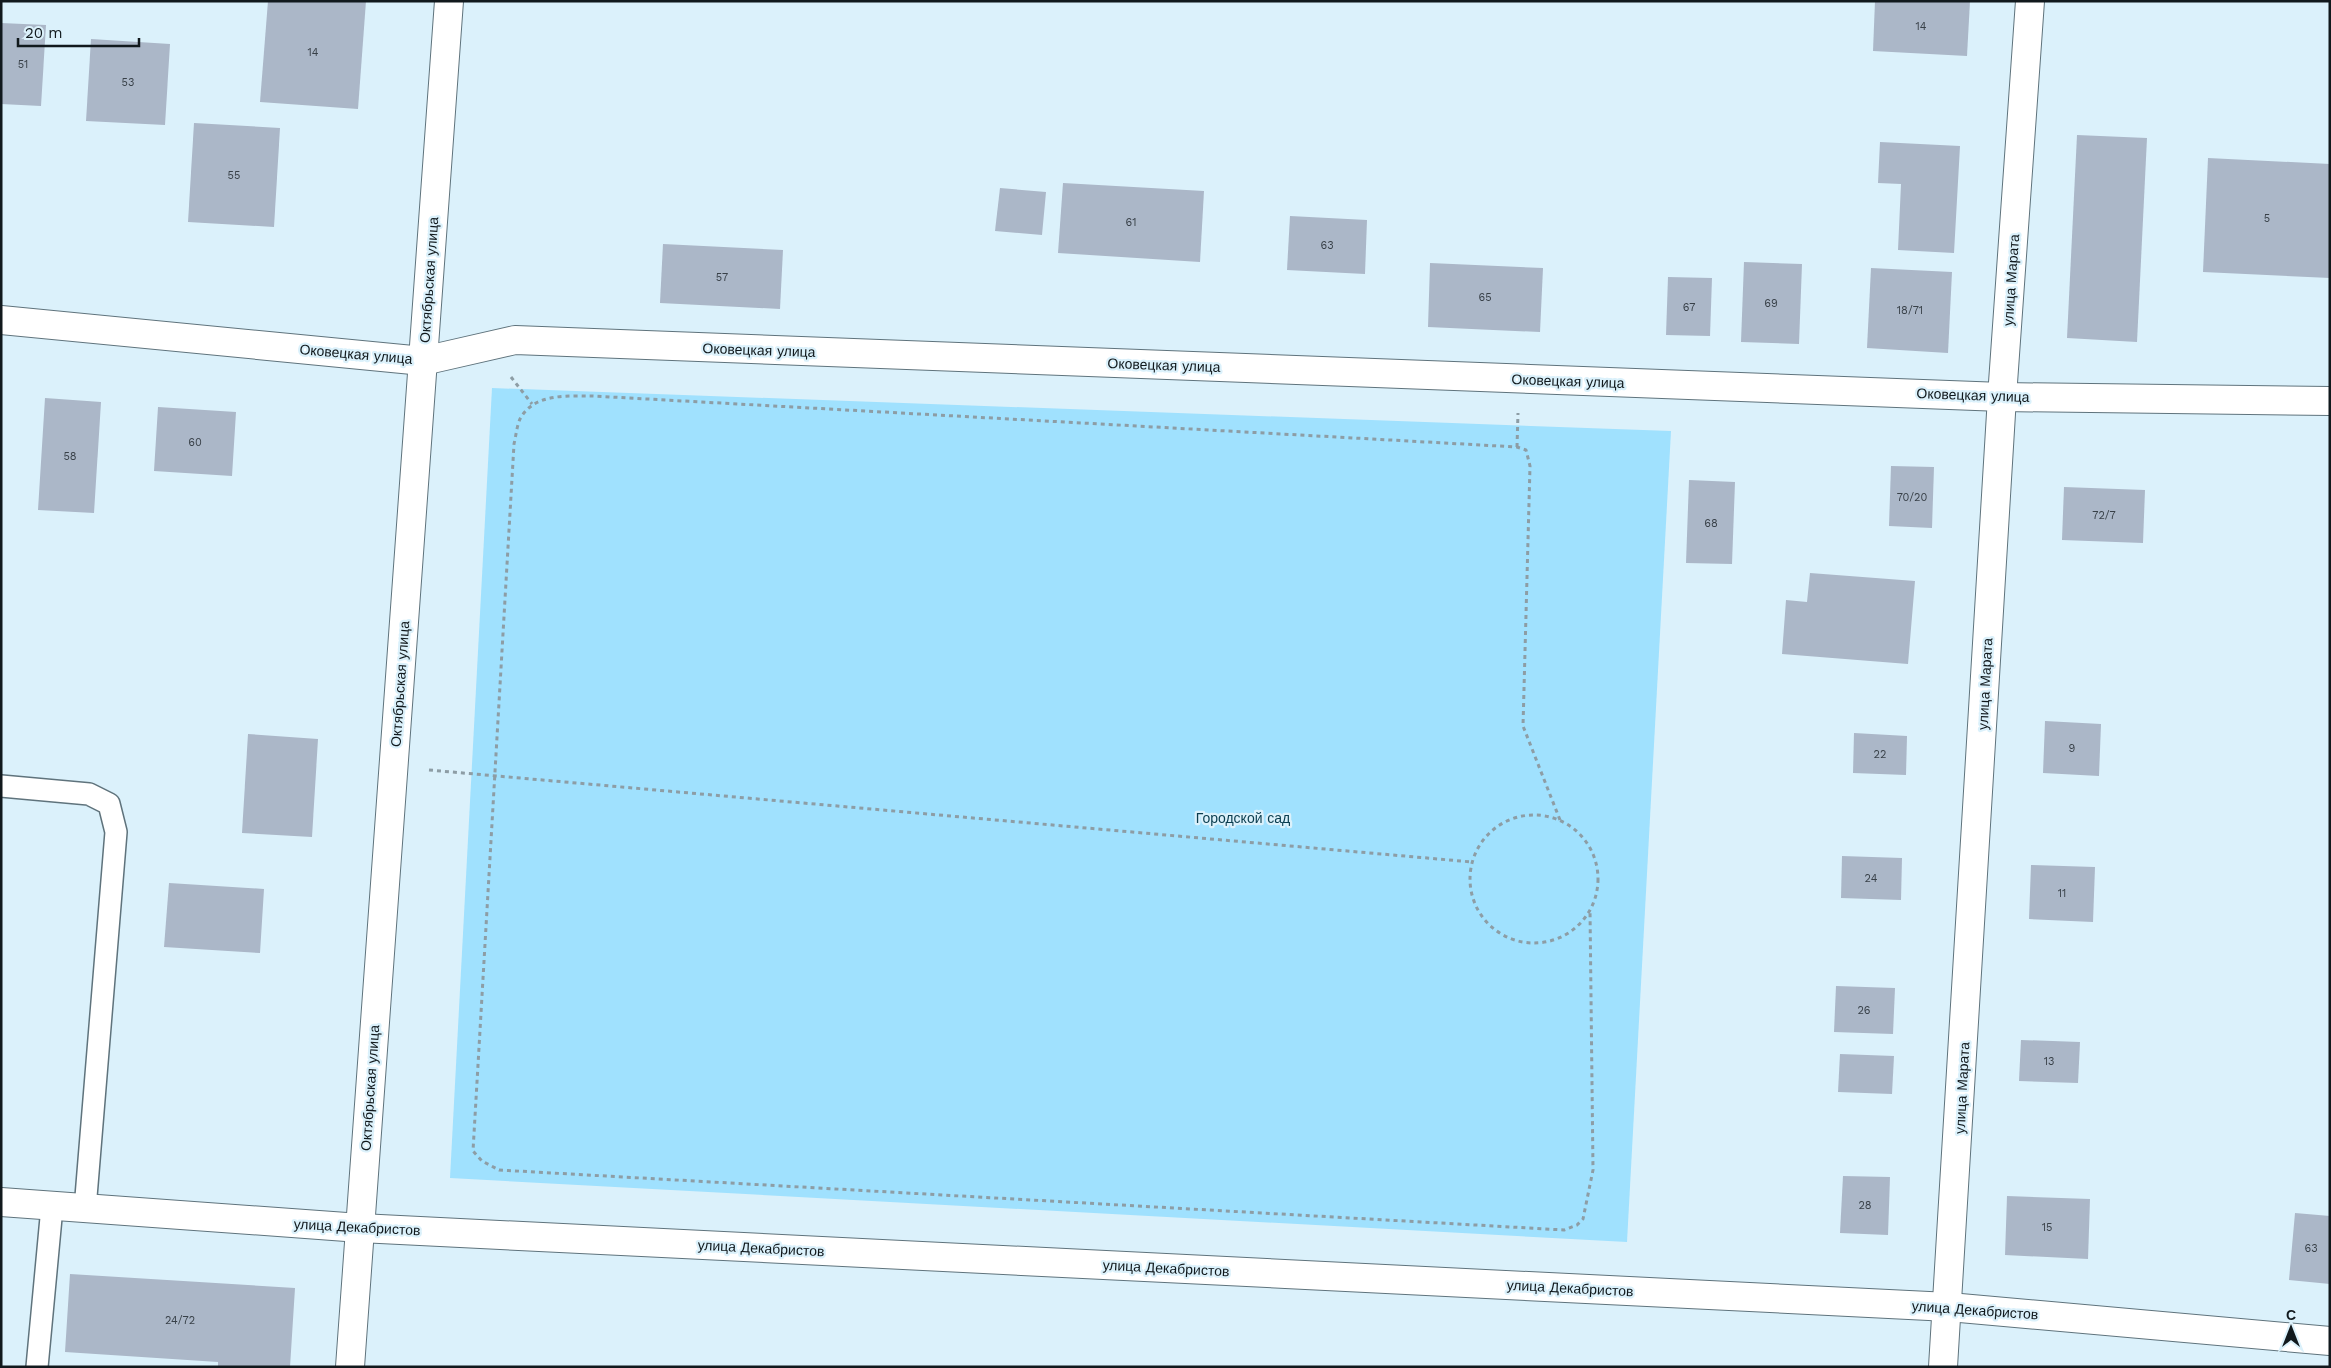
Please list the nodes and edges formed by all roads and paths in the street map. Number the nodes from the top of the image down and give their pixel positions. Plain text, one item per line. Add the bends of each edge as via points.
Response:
1 (449, 1) edge
2 (2030, 1) edge
3 (1, 320) edge
4 (423, 360) junction
5 (2002, 397) junction
6 (2330, 401) edge
7 (394, 767) junction
8 (495, 776) junction
9 (1, 786) edge
10 (1560, 820) junction
11 (1472, 862) junction
12 (1590, 910) junction
13 (1, 1202) edge
14 (52, 1207) junction
15 (85, 1209) junction
16 (360, 1228) junction
17 (1949, 1307) junction
18 (2330, 1341) edge
19 (37, 1367) edge
20 (350, 1367) edge
21 (1944, 1367) edge

1 - 4 street, Октябрьская улица
2 - 5 street, улица Марата
3 - 4 street, Оковецкая улица
4 - 5 street, Оковецкая улица via 516,340
4 - 7 street, Октябрьская улица
5 - 6 street, Оковецкая улица
5 - 17 street, улица Марата
7 - 8 path
7 - 16 street, Октябрьская улица
8 - 10 path via 514,444 520,418 532,404 558,396 593,396 1526,450 1530,466 1523,726
8 - 11 path
8 - 12 path via 474,1151 482,1161 499,1170 1564,1230 1583,1219 1593,1170
9 - 15 lane via 89,794 109,804 114,816 116,832
10 - 11 path via 1538,815 1516,817 1496,827 1481,842
10 - 12 path via 1578,832 1591,850 1598,870 1597,891
11 - 12 path via 1470,883 1474,903 1500,934 1520,942 1540,943 1560,938 1577,926
13 - 14 street, улица Декабристов
14 - 15 street, улица Декабристов
14 - 19 lane
15 - 16 street, улица Декабристов
16 - 17 street, улица Декабристов
16 - 20 street, Октябрьская улица
17 - 18 street, улица Декабристов
17 - 21 street, улица Марата

